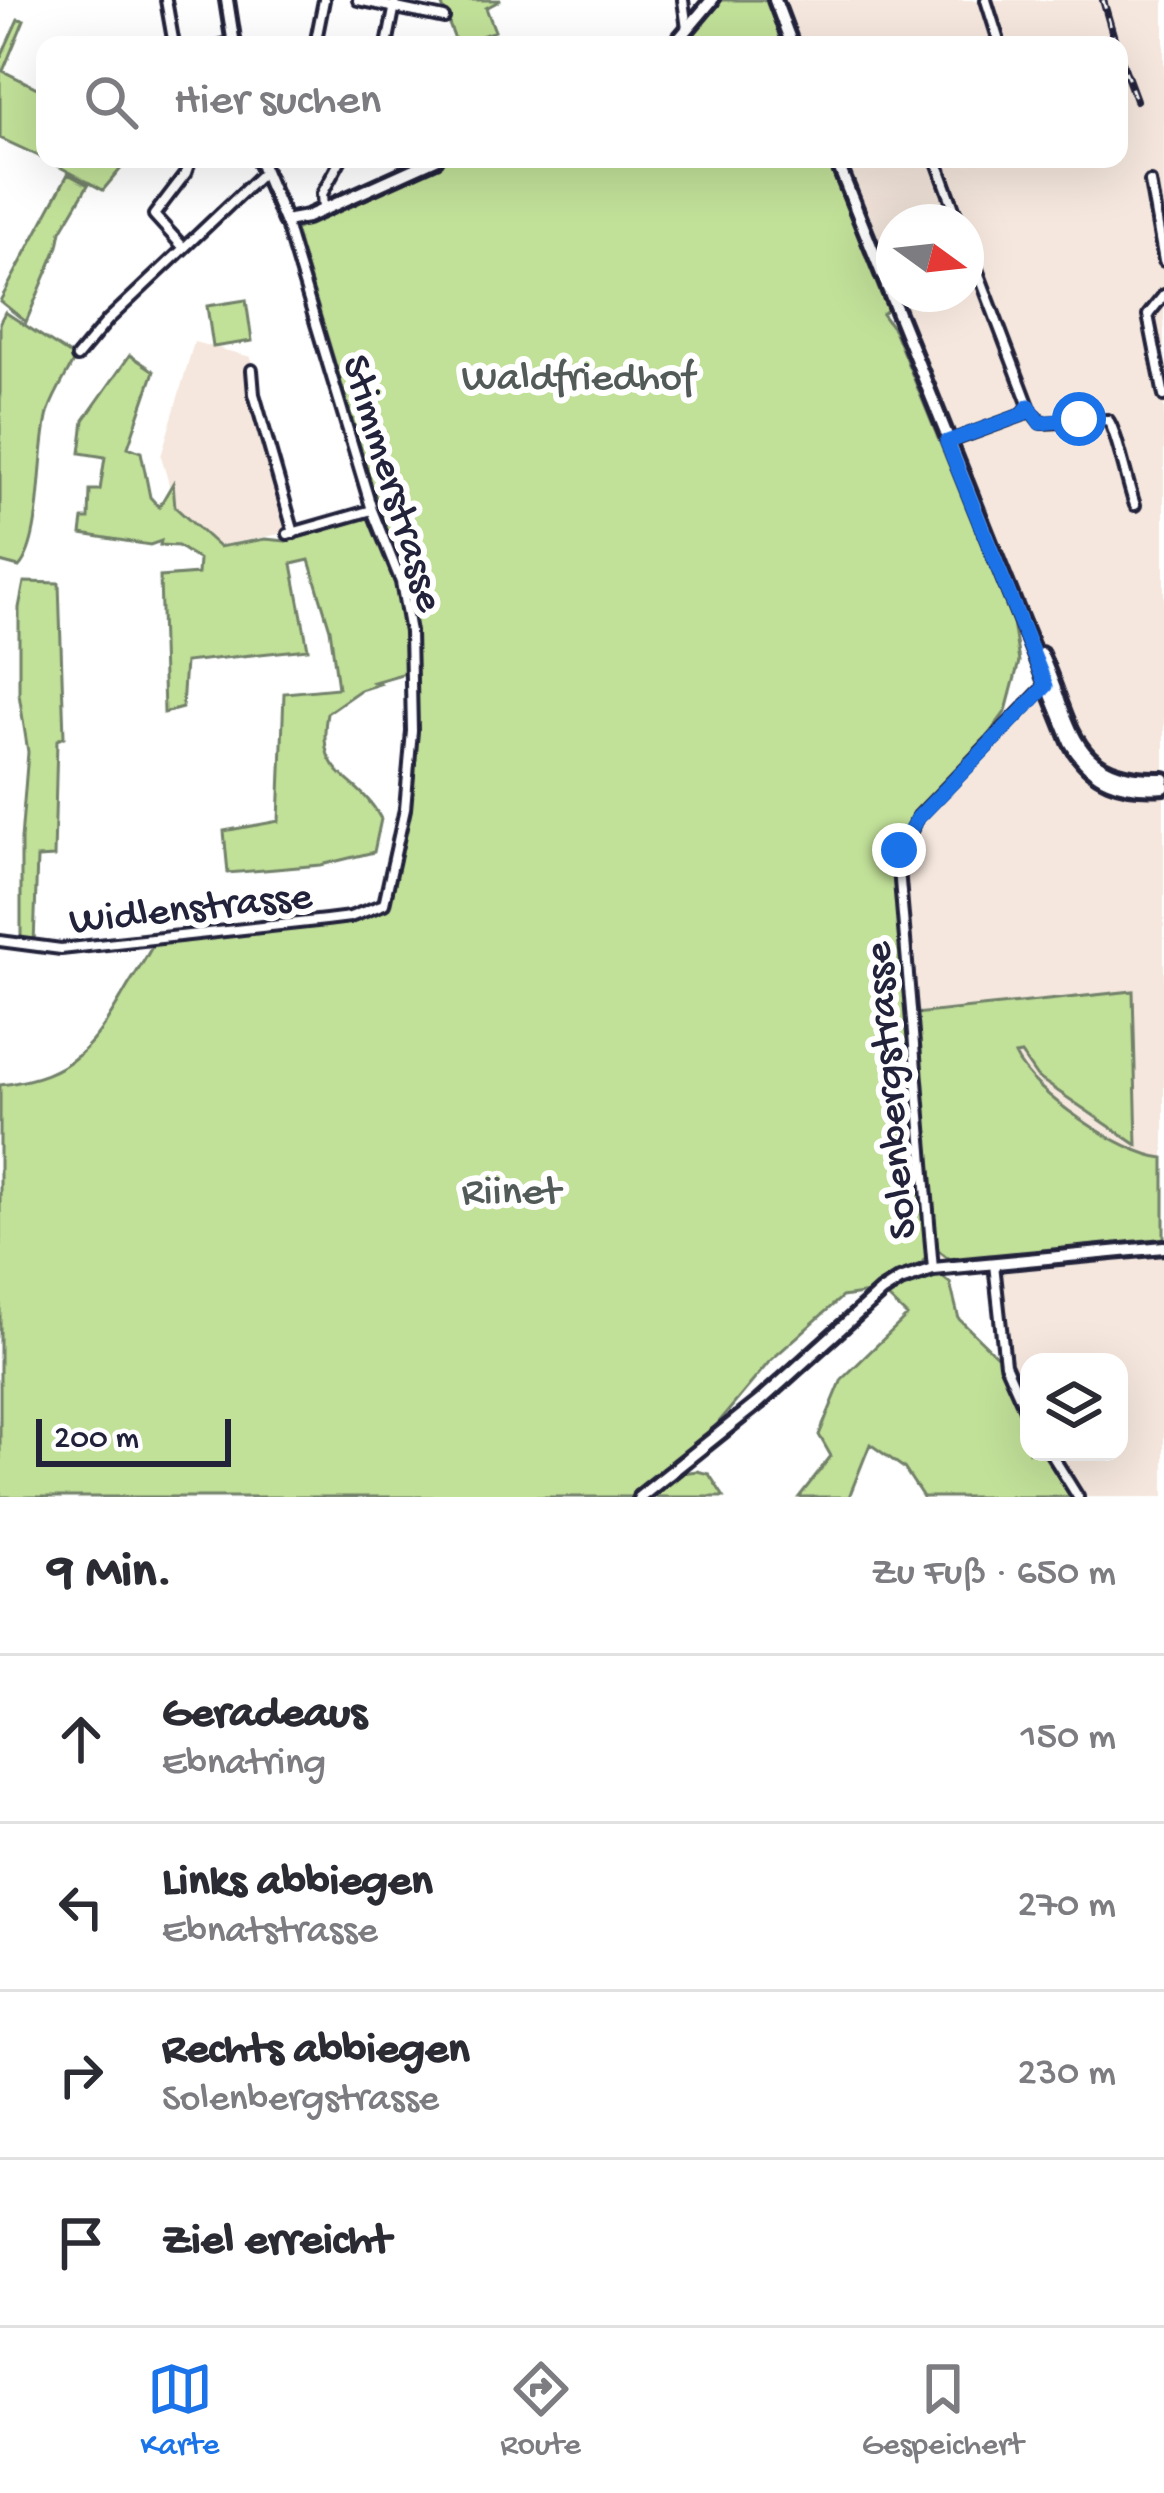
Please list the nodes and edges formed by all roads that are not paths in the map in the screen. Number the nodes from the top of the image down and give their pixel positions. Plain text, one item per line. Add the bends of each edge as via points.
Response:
1 (166, 0) edge
2 (227, 0) edge
3 (324, 0) edge
4 (358, 0) edge
5 (683, 0) edge
6 (712, 0) edge
7 (776, 0) edge
8 (986, 0) edge
9 (396, 4) edge
10 (444, 18) dead end
11 (688, 30) junction
12 (172, 36) edge
13 (229, 36) edge
14 (317, 36) edge
15 (389, 36) edge
16 (682, 36) edge
17 (789, 36) edge
18 (997, 36) edge
19 (188, 168) edge
20 (258, 168) edge
21 (262, 168) edge
22 (336, 168) edge
23 (417, 168) edge
24 (840, 168) edge
25 (939, 168) edge
26 (1150, 182) dead end
27 (952, 204) edge
28 (324, 211) junction
29 (285, 221) junction
30 (183, 247) junction
31 (1164, 261) edge
32 (984, 287) edge
33 (1164, 295) edge
34 (77, 357) dead end
35 (252, 370) dead end
36 (1164, 396) edge
37 (1029, 406) junction
38 (947, 442) junction
39 (1135, 505) dead end
40 (372, 510) junction
41 (1050, 685) junction
42 (1164, 783) edge
43 (384, 904) joint
44 (0, 940) edge
45 (1164, 1247) edge
46 (994, 1262) junction
47 (933, 1269) junction
48 (1020, 1398) edge
49 (1056, 1461) edge
50 (640, 1497) edge
51 (1078, 1497) edge

1 - 12 street
2 - 13 street
3 - 14 street
4 - 9 street
5 - 11 street
6 - 11 street
7 - 17 street
8 - 18 street
9 - 10 street
9 - 15 street
11 - 16 street
19 - 30 street via 154,215
20 - 30 street
21 - 29 street, Stimmerstrasse
22 - 28 street via 322,194
23 - 28 street
24 - 38 street
25 - 27 street
26 - 31 street
28 - 29 street
29 - 40 street, Stimmerstrasse
30 - 34 street
32 - 37 street
33 - 36 street via 1148,315
35 - 40 street via 291,533
37 - 38 street
37 - 39 street via 1048,424 1108,420
38 - 41 street
40 - 43 street, Stimmerstrasse via 400,582 412,671 405,809
41 - 42 street via 1070,742 1092,773 1117,785
41 - 47 street, Solenbergstrasse via 918,818 898,857
43 - 44 street, Widlenstrasse via 350,917 61,949
45 - 46 street
46 - 47 street
46 - 48 street via 1005,1364
47 - 50 street via 881,1292
49 - 51 street

